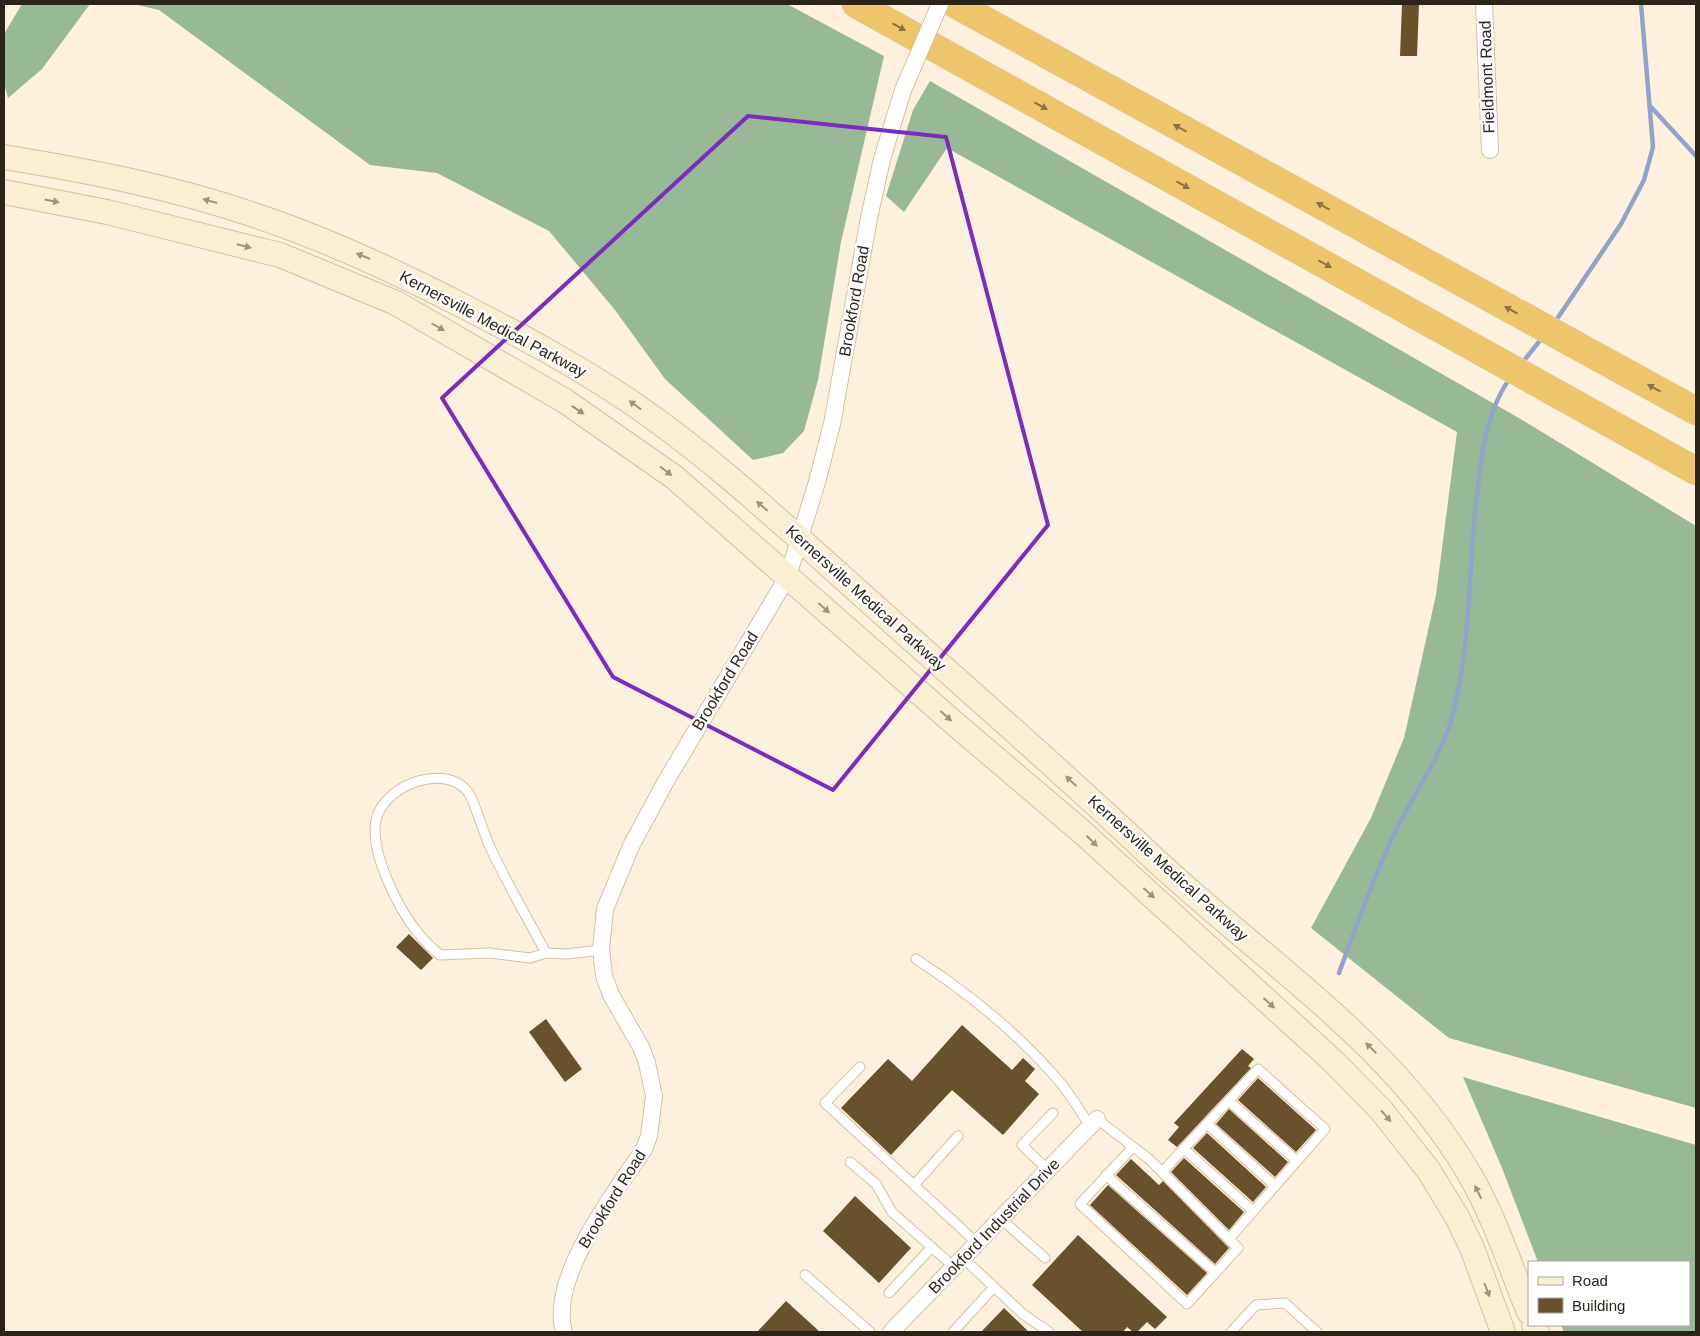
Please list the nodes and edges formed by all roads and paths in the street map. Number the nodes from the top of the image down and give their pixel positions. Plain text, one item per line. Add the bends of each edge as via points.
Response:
1 (856, 4) edge
2 (940, 4) edge
3 (955, 4) edge
4 (1484, 4) edge
5 (1490, 150) dead end
6 (4, 156) edge
7 (4, 192) edge
8 (407, 277) junction
9 (396, 303) junction
10 (1696, 411) edge
11 (1696, 471) edge
12 (799, 538) junction
13 (788, 576) junction
14 (1132, 838) junction
15 (1113, 861) junction
16 (601, 950) junction
17 (546, 953) junction
18 (916, 958) dead end
19 (860, 1067) dead end
20 (1229, 1101) junction
21 (1053, 1113) dead end
22 (1094, 1123) junction
23 (1207, 1124) junction
24 (958, 1136) dead end
25 (1133, 1147) junction
26 (1184, 1149) junction
27 (1297, 1161) junction
28 (850, 1162) dead end
29 (1048, 1170) junction
30 (1162, 1172) junction
31 (1106, 1175) junction
32 (914, 1185) junction
33 (1275, 1186) junction
34 (1254, 1211) junction
35 (1000, 1219) junction
36 (1499, 1236) junction
37 (1229, 1239) junction
38 (977, 1243) junction
39 (932, 1247) junction
40 (1472, 1248) junction
41 (1045, 1258) dead end
42 (958, 1262) junction
43 (1216, 1273) junction
44 (805, 1275) dead end
45 (994, 1287) junction
46 (890, 1293) dead end
47 (1528, 1309) edge
48 (564, 1332) edge
49 (870, 1332) edge
50 (892, 1332) edge
51 (953, 1332) edge
52 (1049, 1332) edge
53 (1231, 1332) edge
54 (1317, 1332) edge
55 (1503, 1332) edge

1 -> 11 highway
2 - 12 street, Brookford Road, bridge via 903,90 882,158 832,424
10 -> 3 highway
4 - 5 street, Fieldmont Road
8 -> 6 main road, Kernersville Medical Parkway via 369,258 254,214 136,181
7 -> 9 main road, Kernersville Medical Parkway via 134,218 280,255
8 - 9 main road
12 -> 8 main road, Kernersville Medical Parkway via 708,461 632,403 540,346
9 -> 13 main road, Kernersville Medical Parkway via 548,391 620,438 674,477
12 - 13 street, Brookford Road
14 -> 12 main road, Kernersville Medical Parkway
13 -> 15 main road, Kernersville Medical Parkway
13 - 16 street, Brookford Road via 631,846 605,909
14 - 15 main road
36 -> 14 main road, Kernersville Medical Parkway via 1471,1177 1453,1149 1377,1054
15 -> 40 main road, Kernersville Medical Parkway via 1334,1062 1381,1110 1429,1171
16 - 17 lane
16 - 48 street, Brookford Road via 604,976 611,995 647,1063 654,1096 653,1117 644,1149 589,1233 574,1263 564,1296
17 - 17 lane via 530,958 489,953 440,956 418,934 385,874 374,841 378,815 390,797 404,786 430,779 450,780 468,792 489,846
18 - 22 lane via 954,984 1040,1060
19 - 32 lane via 825,1103
20 - 23 lane
20 - 27 lane
20 - 27 lane via 1258,1069 1325,1130
21 - 29 lane via 1022,1146
22 - 25 lane
22 - 29 street, Brookford Industrial Drive
23 - 26 lane
23 - 33 lane
24 - 32 lane
25 - 30 lane
25 - 31 lane
26 - 30 lane
26 - 34 lane
27 - 33 lane
28 - 39 lane via 876,1184 892,1212
29 - 35 street, Brookford Industrial Drive
30 - 37 lane
31 - 43 lane
31 - 43 lane via 1080,1204 1187,1304
32 - 38 lane
33 - 34 lane
34 - 37 lane
35 - 38 street, Brookford Industrial Drive
35 - 41 lane
36 - 40 main road
36 - 47 main road, Kernersville Medical Parkway
37 - 43 lane via 1238,1248
38 - 42 street, Brookford Industrial Drive
39 - 42 lane
39 - 46 lane
40 -> 55 main road, Kernersville Medical Parkway
42 - 45 lane
42 - 50 street, Brookford Industrial Drive
44 - 49 lane
45 - 51 lane
45 - 52 lane via 1023,1314
53 - 54 lane via 1256,1305 1285,1302

